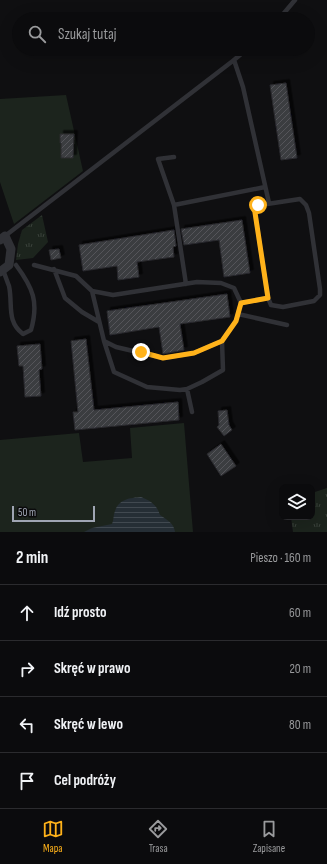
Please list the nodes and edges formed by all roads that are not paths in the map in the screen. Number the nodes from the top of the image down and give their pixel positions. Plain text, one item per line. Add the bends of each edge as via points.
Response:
1 (295, 0) edge
2 (285, 12) edge
3 (239, 56) edge
4 (234, 60) junction
5 (174, 157) dead end
6 (265, 187) junction
7 (269, 203) junction
8 (174, 205) junction
9 (3, 238) edge
10 (16, 265) dead end
11 (34, 265) dead end
12 (54, 269) junction
13 (2, 271) edge
14 (186, 284) junction
15 (92, 291) junction
16 (268, 298) junction
17 (241, 303) junction
18 (238, 314) junction
19 (99, 322) junction
20 (287, 325) dead end
21 (104, 341) junction
22 (222, 341) junction
23 (187, 390) junction
24 (192, 412) dead end

1 - 2 lane
3 - 4 lane
4 - 6 lane via 243,87
4 - 9 lane
5 - 8 lane via 158,159
6 - 7 lane
6 - 8 lane
7 - 16 lane via 254,206
7 - 16 lane via 300,199 306,205 320,296 314,301 283,307 271,305
8 - 14 lane
9 - 13 street via 11,249 11,257 9,265
10 - 13 lane via 30,285 34,300 31,330 23,334 16,329 13,321 9,286
11 - 12 lane
12 - 15 lane via 76,276
12 - 19 lane via 65,298
14 - 15 lane via 113,295
14 - 17 lane via 221,283 234,288
15 - 19 lane
16 - 17 lane
17 - 18 lane
18 - 20 lane
18 - 22 lane
19 - 21 lane
21 - 22 lane via 116,347 163,358 194,353
21 - 23 lane via 114,372 147,387
22 - 23 lane via 223,370
23 - 24 lane

